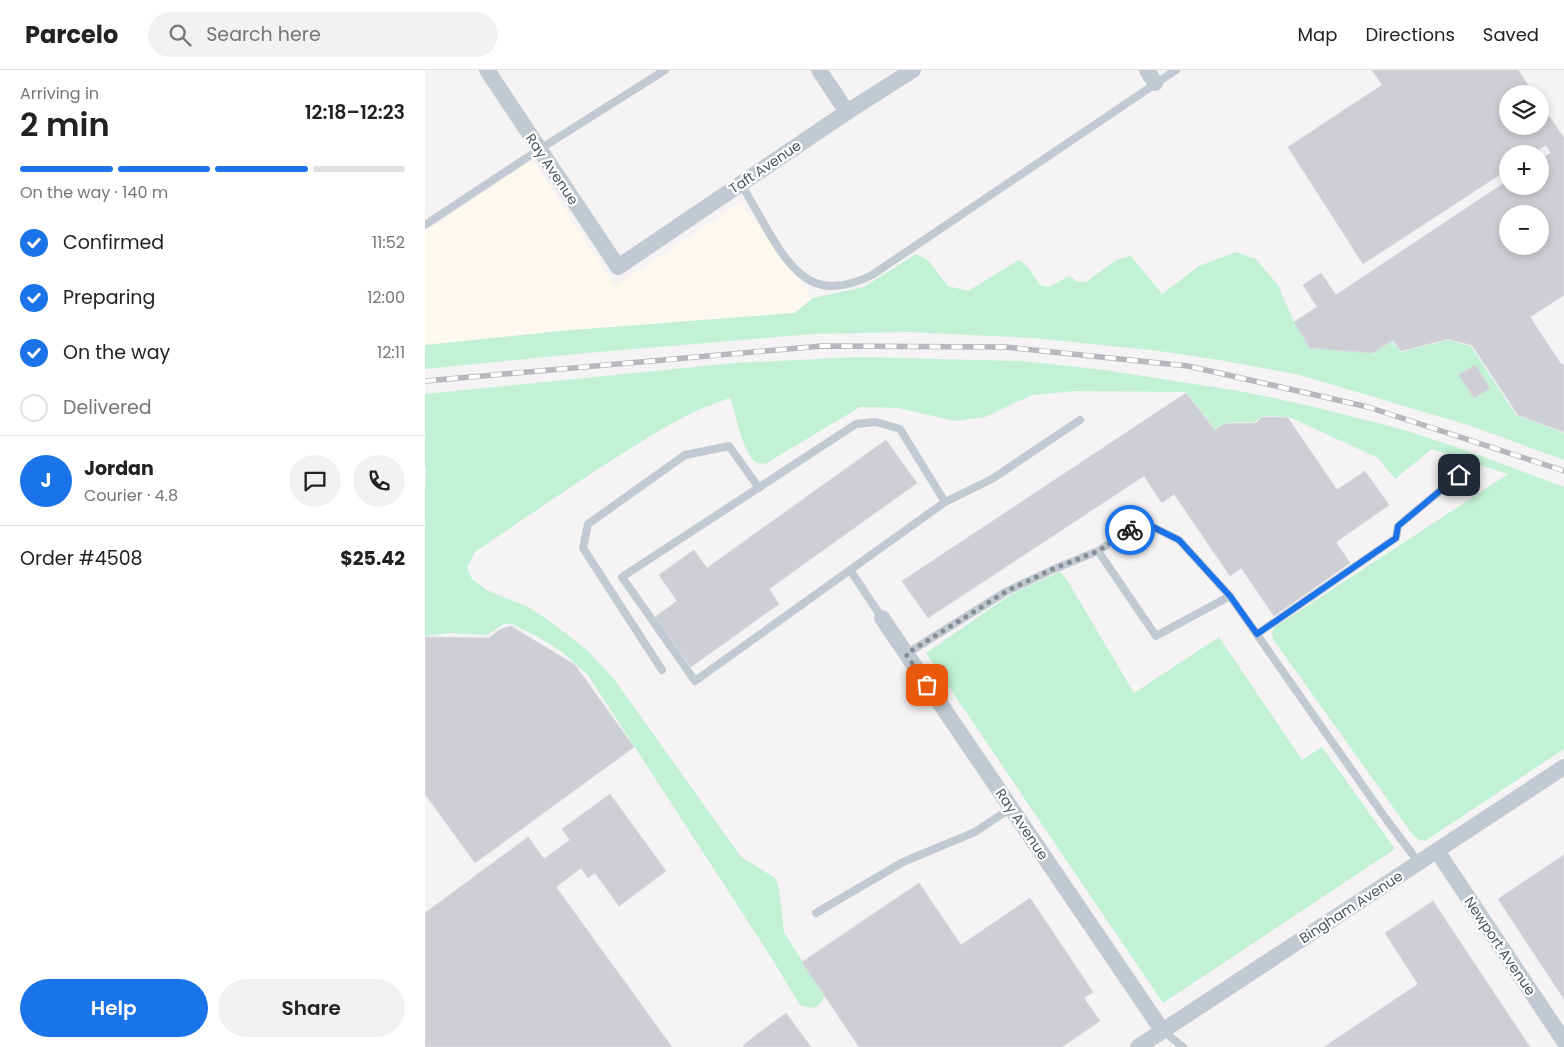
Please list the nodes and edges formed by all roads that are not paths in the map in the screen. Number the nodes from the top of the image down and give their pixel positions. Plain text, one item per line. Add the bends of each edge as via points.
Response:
1 (487, 70) edge
2 (650, 70) edge
3 (665, 70) edge
4 (819, 70) edge
5 (913, 70) edge
6 (1176, 70) edge
7 (655, 77) junction
8 (1151, 77) edge
9 (847, 112) junction
10 (539, 149) junction
11 (741, 184) junction
12 (425, 225) edge
13 (618, 267) joint
14 (1080, 420) dead end
15 (1459, 475) dead end
16 (759, 488) junction
17 (945, 502) junction
18 (1098, 551) junction
19 (850, 570) junction
20 (1230, 596) junction
21 (881, 618) joint
22 (1257, 634) junction
23 (906, 654) junction
24 (662, 670) dead end
25 (1564, 767) edge
26 (1011, 808) junction
27 (1437, 851) junction
28 (1419, 863) junction
29 (816, 913) dead end
30 (1162, 1030) junction
31 (1564, 1041) edge
32 (1138, 1047) edge
33 (1183, 1047) edge

1 - 10 street, Ray Avenue
2 - 7 lane
3 - 7 lane
4 - 9 street
5 - 9 street, Taft Avenue
6 - 8 lane
7 - 10 lane
8 - 11 lane via 856,284 831,287 815,284 800,274 781,254
9 - 11 street, Taft Avenue
10 - 12 lane
10 - 13 street, Ray Avenue
11 - 13 street, Taft Avenue
14 - 17 lane via 992,479
15 - 22 lane via 1398,526 1396,538
16 - 17 lane via 856,424 876,422 900,429
16 - 19 lane via 622,578 695,680
16 - 24 lane via 729,446 685,454 588,524 583,548
17 - 19 lane
18 - 20 lane via 1143,522 1179,540
18 - 20 lane via 1156,636
18 - 23 lane via 1007,591
19 - 21 lane
20 - 22 lane
21 - 23 street, Ray Avenue
22 - 28 lane
23 - 26 street, Ray Avenue
25 - 27 street, Bingham Avenue
26 - 29 lane via 975,832 903,862
26 - 30 street, Ray Avenue
27 - 28 street, Bingham Avenue
27 - 31 street, Newport Avenue
28 - 30 street, Bingham Avenue
30 - 32 street, Bingham Avenue
30 - 33 lane

